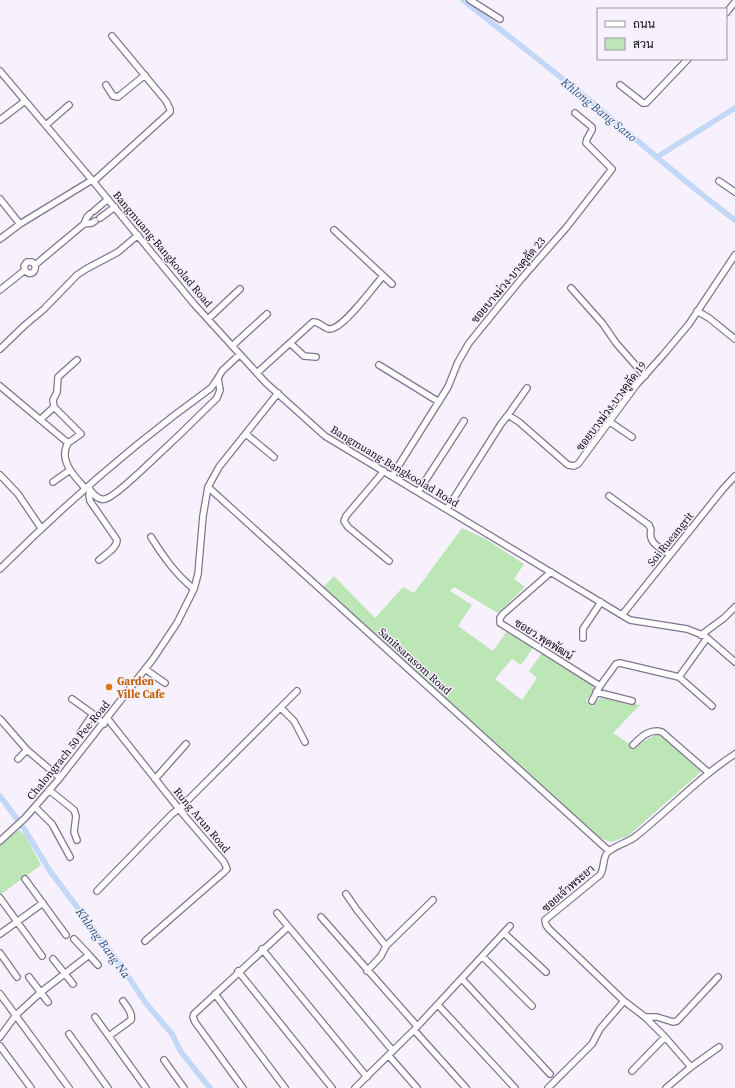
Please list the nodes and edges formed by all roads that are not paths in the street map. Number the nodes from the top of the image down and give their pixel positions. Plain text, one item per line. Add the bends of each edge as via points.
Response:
1 (470, 0) edge
2 (735, 2) edge
3 (727, 12) edge
4 (500, 20) dead end
5 (112, 36) dead end
6 (687, 60) edge
7 (0, 71) edge
8 (145, 75) junction
9 (106, 85) dead end
10 (620, 85) dead end
11 (25, 101) junction
12 (69, 105) dead end
13 (575, 113) dead end
14 (0, 120) edge
15 (46, 126) junction
16 (93, 180) junction
17 (719, 181) dead end
18 (735, 192) edge
19 (0, 199) edge
20 (108, 199) junction
21 (114, 207) junction
22 (20, 224) junction
23 (84, 224) junction
24 (334, 230) dead end
25 (138, 235) junction
26 (0, 239) edge
27 (735, 255) edge
28 (383, 276) junction
29 (392, 284) dead end
30 (571, 288) dead end
31 (240, 289) dead end
32 (0, 290) edge
33 (697, 311) junction
34 (267, 314) dead end
35 (208, 319) junction
36 (735, 339) edge
37 (290, 343) junction
38 (232, 346) junction
39 (0, 349) edge
40 (239, 355) junction
41 (316, 357) dead end
42 (77, 360) dead end
43 (379, 365) dead end
44 (257, 373) junction
45 (645, 376) junction
46 (218, 378) junction
47 (0, 386) edge
48 (527, 388) dead end
49 (278, 393) junction
50 (439, 402) junction
51 (54, 407) junction
52 (508, 415) junction
53 (41, 419) junction
54 (464, 421) dead end
55 (610, 422) junction
56 (246, 434) junction
57 (632, 437) dead end
58 (68, 443) junction
59 (274, 457) dead end
60 (70, 470) junction
61 (384, 471) junction
62 (0, 475) edge
63 (392, 476) junction
64 (735, 476) edge
65 (53, 482) dead end
66 (208, 487) junction
67 (87, 488) junction
68 (418, 492) junction
69 (609, 496) dead end
70 (447, 509) junction
71 (41, 528) junction
72 (151, 537) dead end
73 (670, 555) junction
74 (99, 560) dead end
75 (389, 561) dead end
76 (0, 569) edge
77 (551, 572) junction
78 (194, 589) junction
79 (601, 602) junction
80 (735, 607) edge
81 (622, 615) junction
82 (701, 635) junction
83 (583, 638) dead end
84 (707, 638) junction
85 (735, 662) edge
86 (145, 669) junction
87 (680, 677) junction
88 (165, 683) dead end
89 (600, 686) junction
90 (297, 692) dead end
91 (596, 692) junction
92 (72, 699) dead end
93 (592, 701) dead end
94 (632, 701) dead end
95 (712, 706) dead end
96 (281, 708) junction
97 (93, 714) junction
98 (0, 719) edge
99 (105, 721) junction
100 (80, 733) dead end
101 (305, 742) dead end
102 (186, 744) dead end
103 (633, 745) dead end
104 (27, 750) junction
105 (735, 754) edge
106 (18, 759) dead end
107 (709, 773) junction
108 (60, 778) junction
109 (155, 779) junction
110 (49, 790) junction
111 (35, 807) junction
112 (180, 808) junction
113 (77, 840) dead end
114 (0, 842) edge
115 (609, 851) junction
116 (70, 857) dead end
117 (25, 879) dead end
118 (97, 891) dead end
119 (346, 894) dead end
120 (0, 898) edge
121 (433, 900) dead end
122 (43, 903) junction
123 (277, 913) dead end
124 (321, 917) dead end
125 (18, 921) junction
126 (510, 926) dead end
127 (288, 927) junction
128 (504, 933) junction
129 (0, 934) edge
130 (66, 935) dead end
131 (74, 940) dead end
132 (145, 941) dead end
133 (386, 946) junction
134 (262, 949) junction
135 (0, 953) edge
136 (89, 955) junction
137 (42, 956) dead end
138 (483, 957) junction
139 (53, 959) dead end
140 (98, 965) dead end
141 (367, 971) junction
142 (238, 972) junction
143 (546, 972) dead end
144 (64, 974) junction
145 (17, 977) dead end
146 (29, 977) dead end
147 (718, 977) dead end
148 (462, 979) junction
149 (73, 984) dead end
150 (41, 992) junction
151 (0, 994) edge
152 (215, 994) junction
153 (123, 1001) dead end
154 (624, 1001) junction
155 (48, 1002) dead end
156 (438, 1005) junction
157 (532, 1006) dead end
158 (16, 1015) junction
159 (95, 1017) dead end
160 (645, 1017) junction
161 (416, 1028) junction
162 (69, 1034) dead end
163 (109, 1036) junction
164 (0, 1037) edge
165 (665, 1037) junction
166 (0, 1046) edge
167 (719, 1047) dead end
168 (391, 1054) junction
169 (164, 1060) dead end
170 (691, 1067) junction
171 (632, 1071) dead end
172 (550, 1074) dead end
173 (367, 1077) junction
174 (181, 1087) edge
175 (31, 1088) edge
176 (69, 1088) edge
177 (108, 1088) edge
178 (146, 1088) edge
179 (243, 1088) edge
180 (285, 1088) edge
181 (332, 1088) edge
182 (355, 1088) edge
183 (417, 1088) edge
184 (466, 1088) edge
185 (515, 1088) edge
186 (548, 1088) edge
187 (666, 1088) edge

1 - 4 street
2 - 3 street
5 - 8 street
6 - 10 street via 646,103
7 - 11 street, Bangmuang-Bangkoolad Road
8 - 9 street via 118,97 115,97
8 - 16 street via 166,101 170,112
11 - 14 street
11 - 15 street, Bangmuang-Bangkoolad Road
12 - 15 street
13 - 50 street, ซอยบางม่วง-บางคูลัด 23 via 592,127 586,143 612,169 469,343
15 - 16 street, Bangmuang-Bangkoolad Road
16 - 20 street, Bangmuang-Bangkoolad Road
16 - 22 street
17 - 18 street
19 - 22 street
20 - 21 street, Bangmuang-Bangkoolad Road
20 - 23 street via 87,217
21 - 23 street via 92,223
21 - 25 street, Bangmuang-Bangkoolad Road
22 - 26 street
23 - 32 street via 35,264 34,272 27,273 25,270
24 - 28 street
25 - 35 street, Bangmuang-Bangkoolad Road
25 - 39 street via 118,252 77,275
27 - 33 street, ซอยบางม่วง-บางคูลัด 19
28 - 29 street
28 - 37 street via 339,325 330,329 315,322
30 - 45 street
31 - 35 street
33 - 36 street
33 - 45 street, ซอยบางม่วง-บางคูลัด 19 via 680,336
34 - 38 street
35 - 38 street, Bangmuang-Bangkoolad Road
37 - 41 street via 304,356
37 - 44 street
38 - 40 street, Bangmuang-Bangkoolad Road
40 - 44 street, Bangmuang-Bangkoolad Road
40 - 46 street
42 - 51 street via 58,377
43 - 50 street
44 - 49 street, Bangmuang-Bangkoolad Road
45 - 55 street, ซอยบางม่วง-บางคูลัด 19
46 - 67 street via 211,388 141,441
46 - 67 street via 220,390 217,398 132,480 105,500
47 - 53 street
48 - 52 street
49 - 56 street, Chalongrach 50 Pee Road
49 - 61 street, Bangmuang-Bangkoolad Road via 325,436
50 - 63 street, ซอยบางม่วง-บางคูลัด 23
51 - 53 street
51 - 58 street via 81,434
52 - 55 street, ซอยบางม่วง-บางคูลัด 19 via 571,466 578,464
52 - 70 street
53 - 58 street
54 - 68 street
55 - 57 street
56 - 59 street
56 - 66 street, Chalongrach 50 Pee Road via 219,467
58 - 60 street via 65,454
60 - 65 street
60 - 67 street
61 - 63 street, Bangmuang-Bangkoolad Road
61 - 75 street via 344,521
62 - 71 street via 18,494
63 - 68 street, Bangmuang-Bangkoolad Road
64 - 73 street, Soi Rueangrit
66 - 78 street, Chalongrach 50 Pee Road
66 - 115 street, Sanitsarasom Road
67 - 71 street
67 - 74 street via 90,501 117,540 115,547
68 - 70 street, Bangmuang-Bangkoolad Road
69 - 73 street via 649,526 652,542
70 - 77 street, Bangmuang-Bangkoolad Road
71 - 76 street
72 - 78 street via 180,577
73 - 81 street, Soi Rueangrit
77 - 79 street, Bangmuang-Bangkoolad Road
77 - 89 street, ซอยว.พุดพัฒน์ via 503,614 500,623
78 - 86 street, Chalongrach 50 Pee Road via 177,623
79 - 81 street, Bangmuang-Bangkoolad Road
79 - 83 street via 583,629
80 - 82 street
81 - 82 street, Bangmuang-Bangkoolad Road via 630,620 687,629
82 - 84 street, Bangmuang-Bangkoolad Road
84 - 85 street, Bangmuang-Bangkoolad Road
84 - 87 street
86 - 88 street
86 - 99 street, Chalongrach 50 Pee Road
87 - 89 street via 620,663 616,664
87 - 95 street
89 - 91 street
90 - 96 street
91 - 93 street
91 - 94 street
92 - 97 street, Rung Arun Road
96 - 101 street via 294,721
96 - 112 street
97 - 99 street, Rung Arun Road
97 - 100 street
98 - 104 street
99 - 108 street, Chalongrach 50 Pee Road
99 - 109 street, Rung Arun Road
102 - 109 street
103 - 107 street via 647,733 662,732
104 - 106 street
104 - 108 street
105 - 107 street
107 - 115 street via 634,838
108 - 110 street, Chalongrach 50 Pee Road
109 - 112 street, Rung Arun Road
110 - 111 street, Chalongrach 50 Pee Road
110 - 113 street via 74,810 74,832
111 - 114 street, Chalongrach 50 Pee Road
111 - 116 street via 52,824
112 - 118 street
112 - 132 street, Rung Arun Road via 227,869
115 - 154 street, ซอยเจ้าพระยา via 600,875 547,918 546,922 549,929
117 - 122 street
119 - 133 street
120 - 125 street
121 - 133 street
122 - 125 street
122 - 130 street
123 - 127 street
124 - 141 street
125 - 129 street
125 - 137 street
126 - 128 street
127 - 134 street
127 - 168 street
128 - 138 street
128 - 143 street
131 - 136 street
133 - 141 street
134 - 142 street
134 - 173 street
135 - 145 street
136 - 140 street
136 - 144 street
138 - 148 street
138 - 157 street
139 - 144 street
141 - 161 street
142 - 152 street
142 - 181 street
144 - 149 street
144 - 150 street
146 - 150 street
147 - 160 street via 677,1021
148 - 156 street
148 - 172 street
150 - 155 street
150 - 158 street
151 - 158 street
152 - 179 street via 193,1017
152 - 180 street
153 - 163 street via 130,1011 131,1020
154 - 160 street
154 - 186 street via 600,1029 592,1044
156 - 161 street
156 - 185 street
158 - 164 street
158 - 176 street
159 - 163 street
160 - 165 street
161 - 168 street
161 - 184 street
162 - 177 street
163 - 178 street
165 - 170 street
165 - 171 street
166 - 175 street
167 - 170 street
168 - 173 street
168 - 183 street
169 - 174 street
170 - 187 street
173 - 182 street

